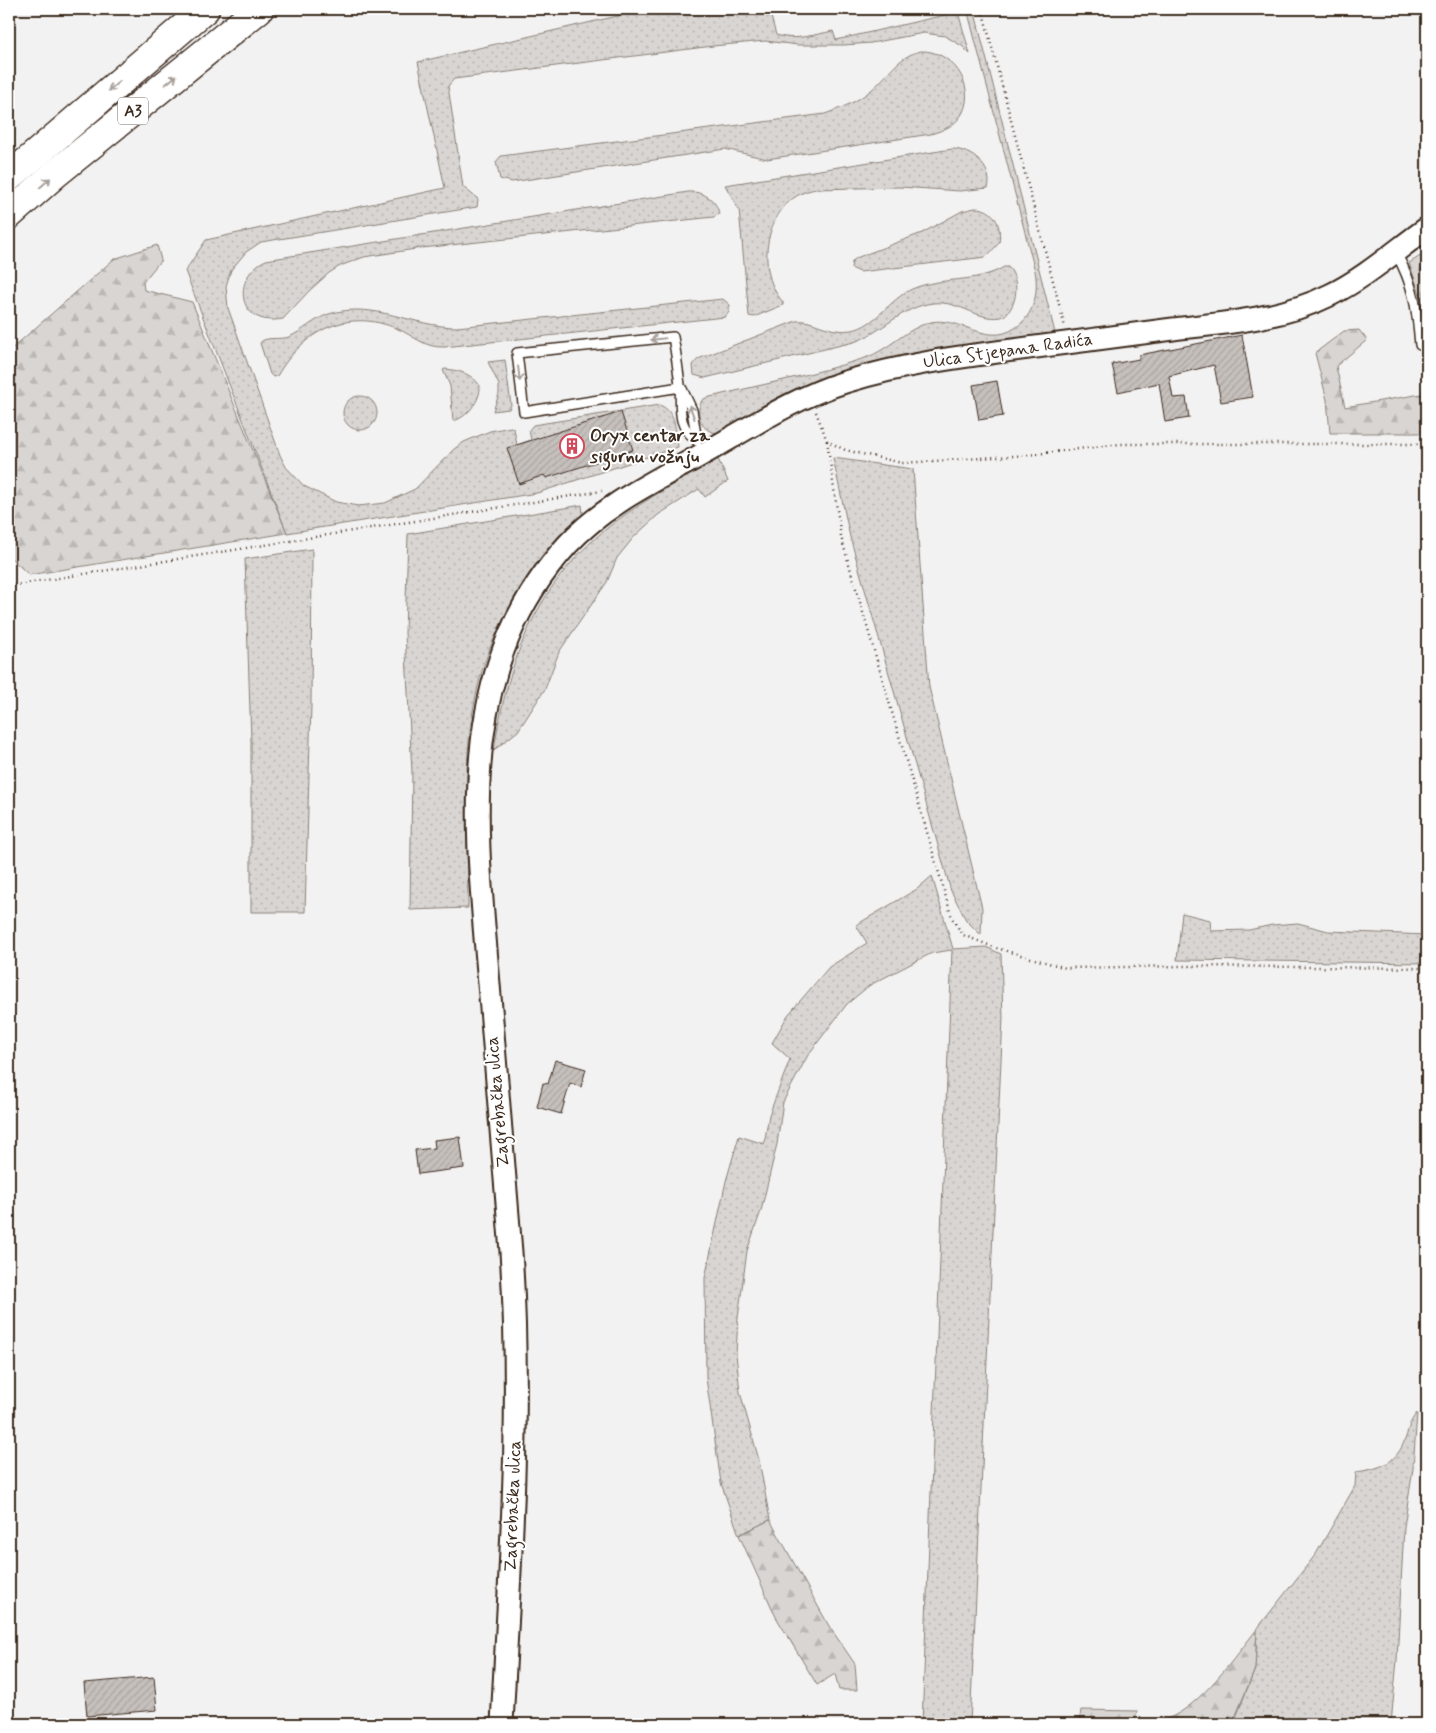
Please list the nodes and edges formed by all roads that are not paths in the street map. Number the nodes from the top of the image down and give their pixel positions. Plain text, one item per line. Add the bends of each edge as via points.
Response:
1 (205, 9) edge
2 (259, 9) edge
3 (9, 177) edge
4 (9, 215) edge
5 (1427, 228) edge
6 (1395, 251) junction
7 (1420, 345) dead end
8 (680, 387) junction
9 (699, 446) junction
10 (600, 517) joint
11 (502, 1724) edge

1 -> 3 highway, A3
4 -> 2 highway, A3
5 - 6 street, Ulica Stjepana Radića
6 - 7 lane via 1409,275 1416,298
6 - 9 street, Ulica Stjepana Radića via 1329,295 1288,311 902,366 809,395
8 -> 8 lane via 673,337 517,353 524,412
9 -> 8 lane via 692,410
8 - 9 lane via 682,423
9 - 10 street, Ulica Stjepana Radića
10 - 11 street, Zagrebačka ulica via 569,543 533,590 518,616 496,670 480,746 477,831 516,1339 512,1543

